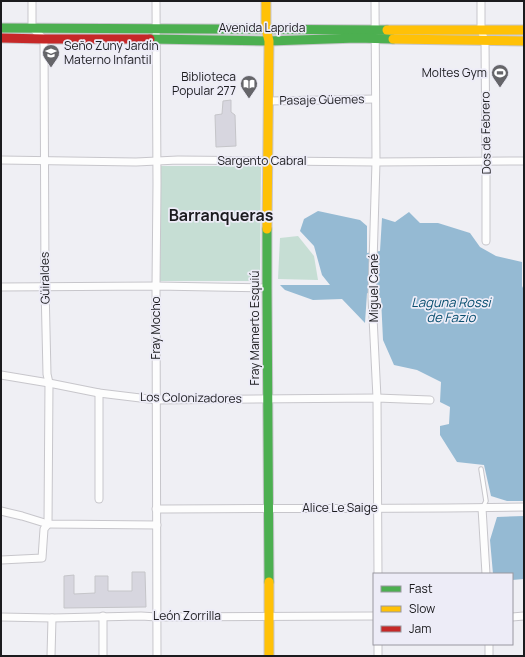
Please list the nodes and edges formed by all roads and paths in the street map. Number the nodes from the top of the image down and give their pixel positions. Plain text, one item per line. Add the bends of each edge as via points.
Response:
1 (32, 1) edge
2 (156, 1) edge
3 (266, 1) edge
4 (375, 1) edge
5 (481, 1) edge
6 (1, 28) edge
7 (32, 28) junction
8 (156, 28) junction
9 (266, 29) junction
10 (481, 30) junction
11 (524, 30) edge
12 (375, 34) junction
13 (1, 38) edge
14 (44, 39) junction
15 (156, 39) junction
16 (269, 41) junction
17 (485, 41) junction
18 (524, 41) edge
19 (376, 99) junction
20 (269, 101) junction
21 (1, 160) edge
22 (45, 160) junction
23 (268, 160) junction
24 (157, 161) junction
25 (486, 161) junction
26 (524, 161) edge
27 (376, 162) junction
28 (486, 241) dead end
29 (45, 286) junction
30 (156, 286) junction
31 (1, 287) edge
32 (267, 288) junction
33 (1, 375) edge
34 (49, 383) junction
35 (100, 393) junction
36 (377, 398) junction
37 (267, 399) junction
38 (157, 400) junction
39 (430, 400) dead end
40 (481, 470) dead end
41 (99, 499) dead end
42 (524, 507) edge
43 (269, 508) junction
44 (378, 508) junction
45 (482, 508) junction
46 (156, 509) junction
47 (1, 511) edge
48 (48, 524) junction
49 (157, 525) junction
50 (1, 560) edge
51 (378, 573) edge
52 (486, 573) edge
53 (103, 616) junction
54 (269, 616) junction
55 (373, 616) edge
56 (513, 616) edge
57 (524, 616) edge
58 (157, 617) junction
59 (1, 618) edge
60 (52, 618) junction
61 (378, 645) edge
62 (489, 645) edge
63 (51, 656) edge
64 (103, 656) edge
65 (157, 656) edge
66 (269, 656) edge
67 (378, 656) edge
68 (489, 656) edge

1 - 7 street
2 - 8 street, Fray Mocho
3 - 9 main road, Fray Mamerto Esquiú
4 - 12 street, Miguel Cané
5 - 10 street, Dos de Febrero
6 - 7 main road, Avenida Laprida
7 - 8 main road, Avenida Laprida
7 - 14 street
8 - 9 main road, Avenida Laprida
8 - 15 street, Fray Mocho
9 - 12 main road, Avenida Laprida
9 - 16 main road, Fray Mamerto Esquiú
10 - 11 main road, Avenida Laprida
10 - 12 main road, Avenida Laprida
10 - 17 street, Dos de Febrero
12 - 16 main road, Avenida Laprida via 357,38
12 - 17 main road, Avenida Laprida
12 - 19 street, Miguel Cané
13 - 14 main road, Avenida Laprida
14 - 15 main road, Avenida Laprida
14 - 22 street, Güiraldes
15 - 16 main road, Avenida Laprida
15 - 24 street, Fray Mocho
16 - 20 main road, Fray Mamerto Esquiú
17 - 18 main road, Avenida Laprida
17 - 25 street, Dos de Febrero
19 - 20 street, Pasaje Güemes
19 - 27 street, Miguel Cané
20 - 23 main road, Fray Mamerto Esquiú
21 - 22 street, Sargento Cabral
22 - 24 street, Sargento Cabral
22 - 29 street, Güiraldes
23 - 24 street, Sargento Cabral
23 - 27 street, Sargento Cabral
23 - 32 main road, Fray Mamerto Esquiú
24 - 30 street, Fray Mocho
25 - 26 street, Sargento Cabral
25 - 27 street, Sargento Cabral
25 - 28 street, Dos de Febrero
27 - 36 street, Miguel Cané via 372,297
29 - 30 street
29 - 31 street
29 - 34 street, Güiraldes
30 - 32 street
30 - 38 street, Fray Mocho
32 - 37 main road, Fray Mamerto Esquiú
33 - 34 street, Los Colonizadores
34 - 35 street, Los Colonizadores
34 - 48 street, Güiraldes
35 - 38 street, Los Colonizadores
35 - 41 street
36 - 37 street, Los Colonizadores
36 - 39 street, Los Colonizadores
36 - 44 street, Miguel Cané
37 - 38 street, Los Colonizadores
37 - 43 main road, Fray Mamerto Esquiú
38 - 46 street, Fray Mocho
40 - 45 lane via 486,501
42 - 45 street, Alice Le Saige
43 - 44 street, Alice Le Saige
43 - 46 street, Alice Le Saige
43 - 54 main road, Fray Mamerto Esquiú
44 - 45 street, Alice Le Saige
44 - 51 street, Miguel Cané
45 - 52 street
46 - 49 street, Fray Mocho
47 - 48 street
48 - 49 street
48 - 50 street, Güiraldes via 44,529 42,558
49 - 58 street, Fray Mocho
53 - 58 street, León Zorrilla
53 - 60 street, León Zorrilla
53 - 64 street
54 - 55 street, León Zorrilla
54 - 58 street, León Zorrilla
54 - 66 main road, Fray Mamerto Esquiú
56 - 57 street
58 - 65 street, Fray Mocho
59 - 60 street, León Zorrilla
60 - 63 street
61 - 67 street
62 - 68 street

